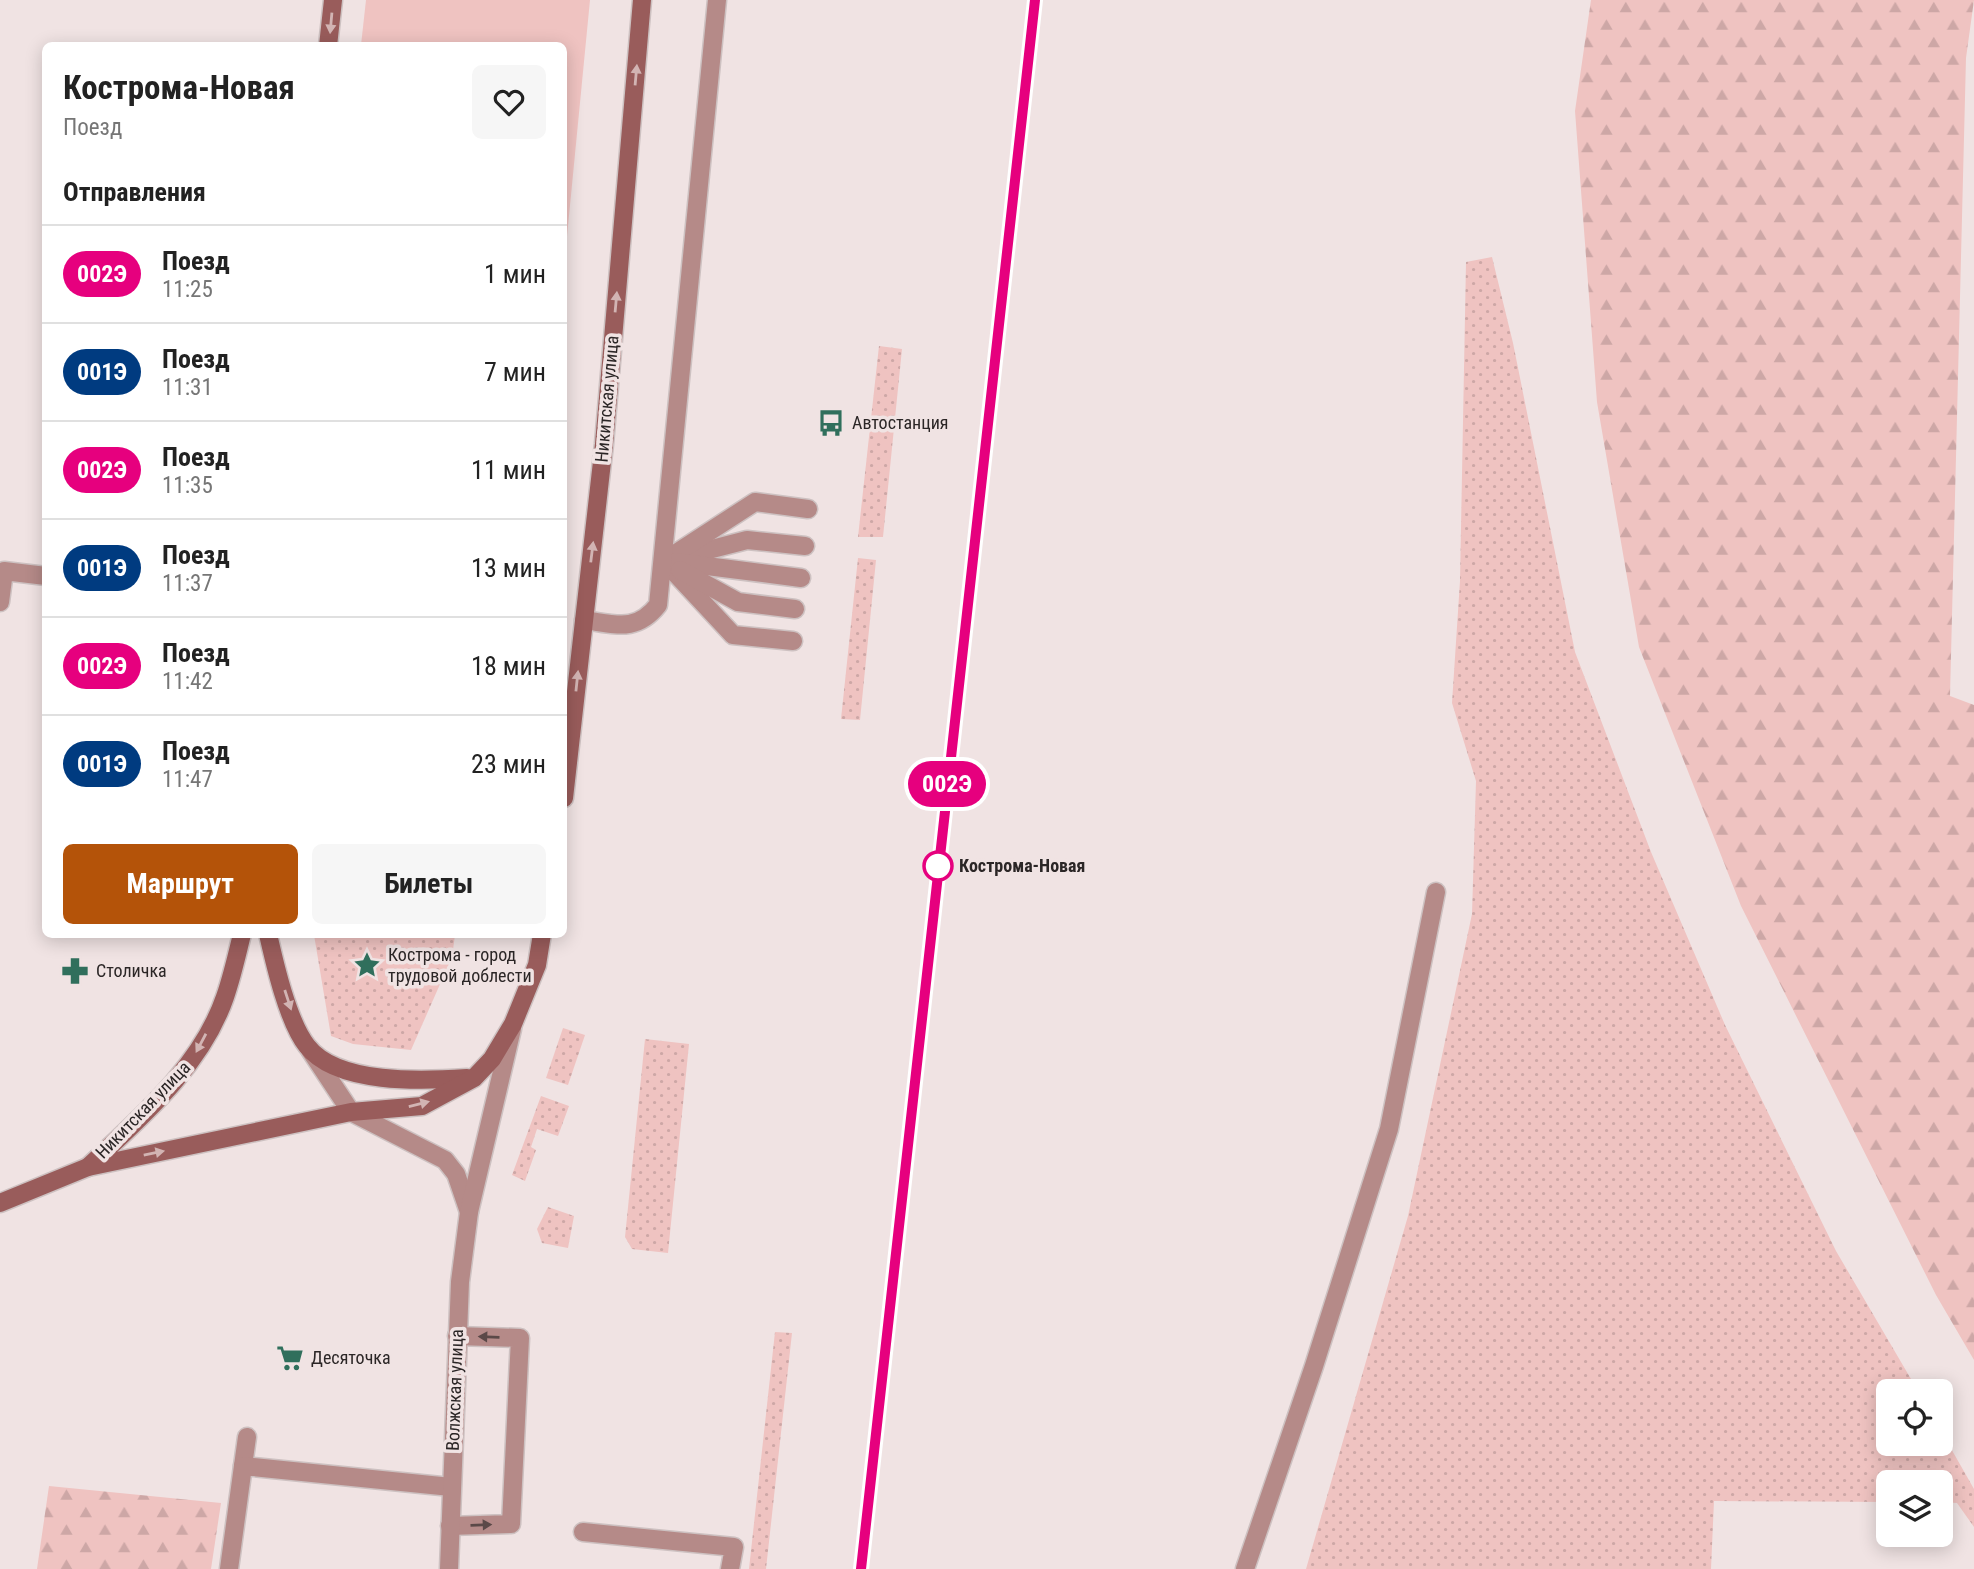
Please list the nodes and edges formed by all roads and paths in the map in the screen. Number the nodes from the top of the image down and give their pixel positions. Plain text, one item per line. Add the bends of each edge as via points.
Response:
1 (333, 0) edge
2 (642, 0) edge
3 (717, 0) edge
4 (328, 42) edge
5 (808, 509) dead end
6 (805, 546) dead end
7 (664, 561) junction
8 (42, 576) edge
9 (801, 578) dead end
10 (0, 602) edge
11 (795, 608) dead end
12 (584, 620) junction
13 (793, 641) dead end
14 (567, 752) edge
15 (1436, 892) dead end
16 (241, 938) edge
17 (269, 938) edge
18 (541, 938) edge
19 (513, 1024) junction
20 (308, 1048) junction
21 (474, 1078) junction
22 (351, 1112) junction
23 (88, 1167) junction
24 (0, 1203) edge
25 (469, 1212) junction
26 (457, 1336) junction
27 (247, 1437) dead end
28 (243, 1466) junction
29 (451, 1487) junction
30 (450, 1526) junction
31 (583, 1532) dead end
32 (229, 1569) edge
33 (449, 1569) edge
34 (730, 1569) edge
35 (1245, 1569) edge

1 -> 4 main road
12 -> 2 main road, Никитская улица via 604,444
3 - 7 street
5 - 7 street via 755,502
6 - 7 street via 747,540
7 - 9 street
7 - 11 street via 737,602
7 - 12 street via 658,606 648,618 633,625
7 - 13 street via 733,635
8 - 10 street via 4,571
14 -> 12 main road, Никитская улица
15 - 35 street via 1389,1129
16 -> 23 main road, Никитская улица via 225,999 191,1062
17 -> 20 main road
18 - 19 main road via 537,965
19 - 21 main road
19 - 25 street, Волжская улица
20 - 21 main road via 341,1070 378,1077 420,1081
20 - 22 street
22 -> 21 main road via 422,1106
23 -> 22 main road
22 - 25 street via 445,1160 456,1174
23 - 24 main road
25 - 26 street, Волжская улица
26 - 29 street, Волжская улица
30 -> 26 street via 511,1524 520,1338
27 - 28 street
28 - 29 street
28 - 32 street
29 - 30 street, Волжская улица
30 - 33 street, Волжская улица
31 - 34 street via 734,1547

